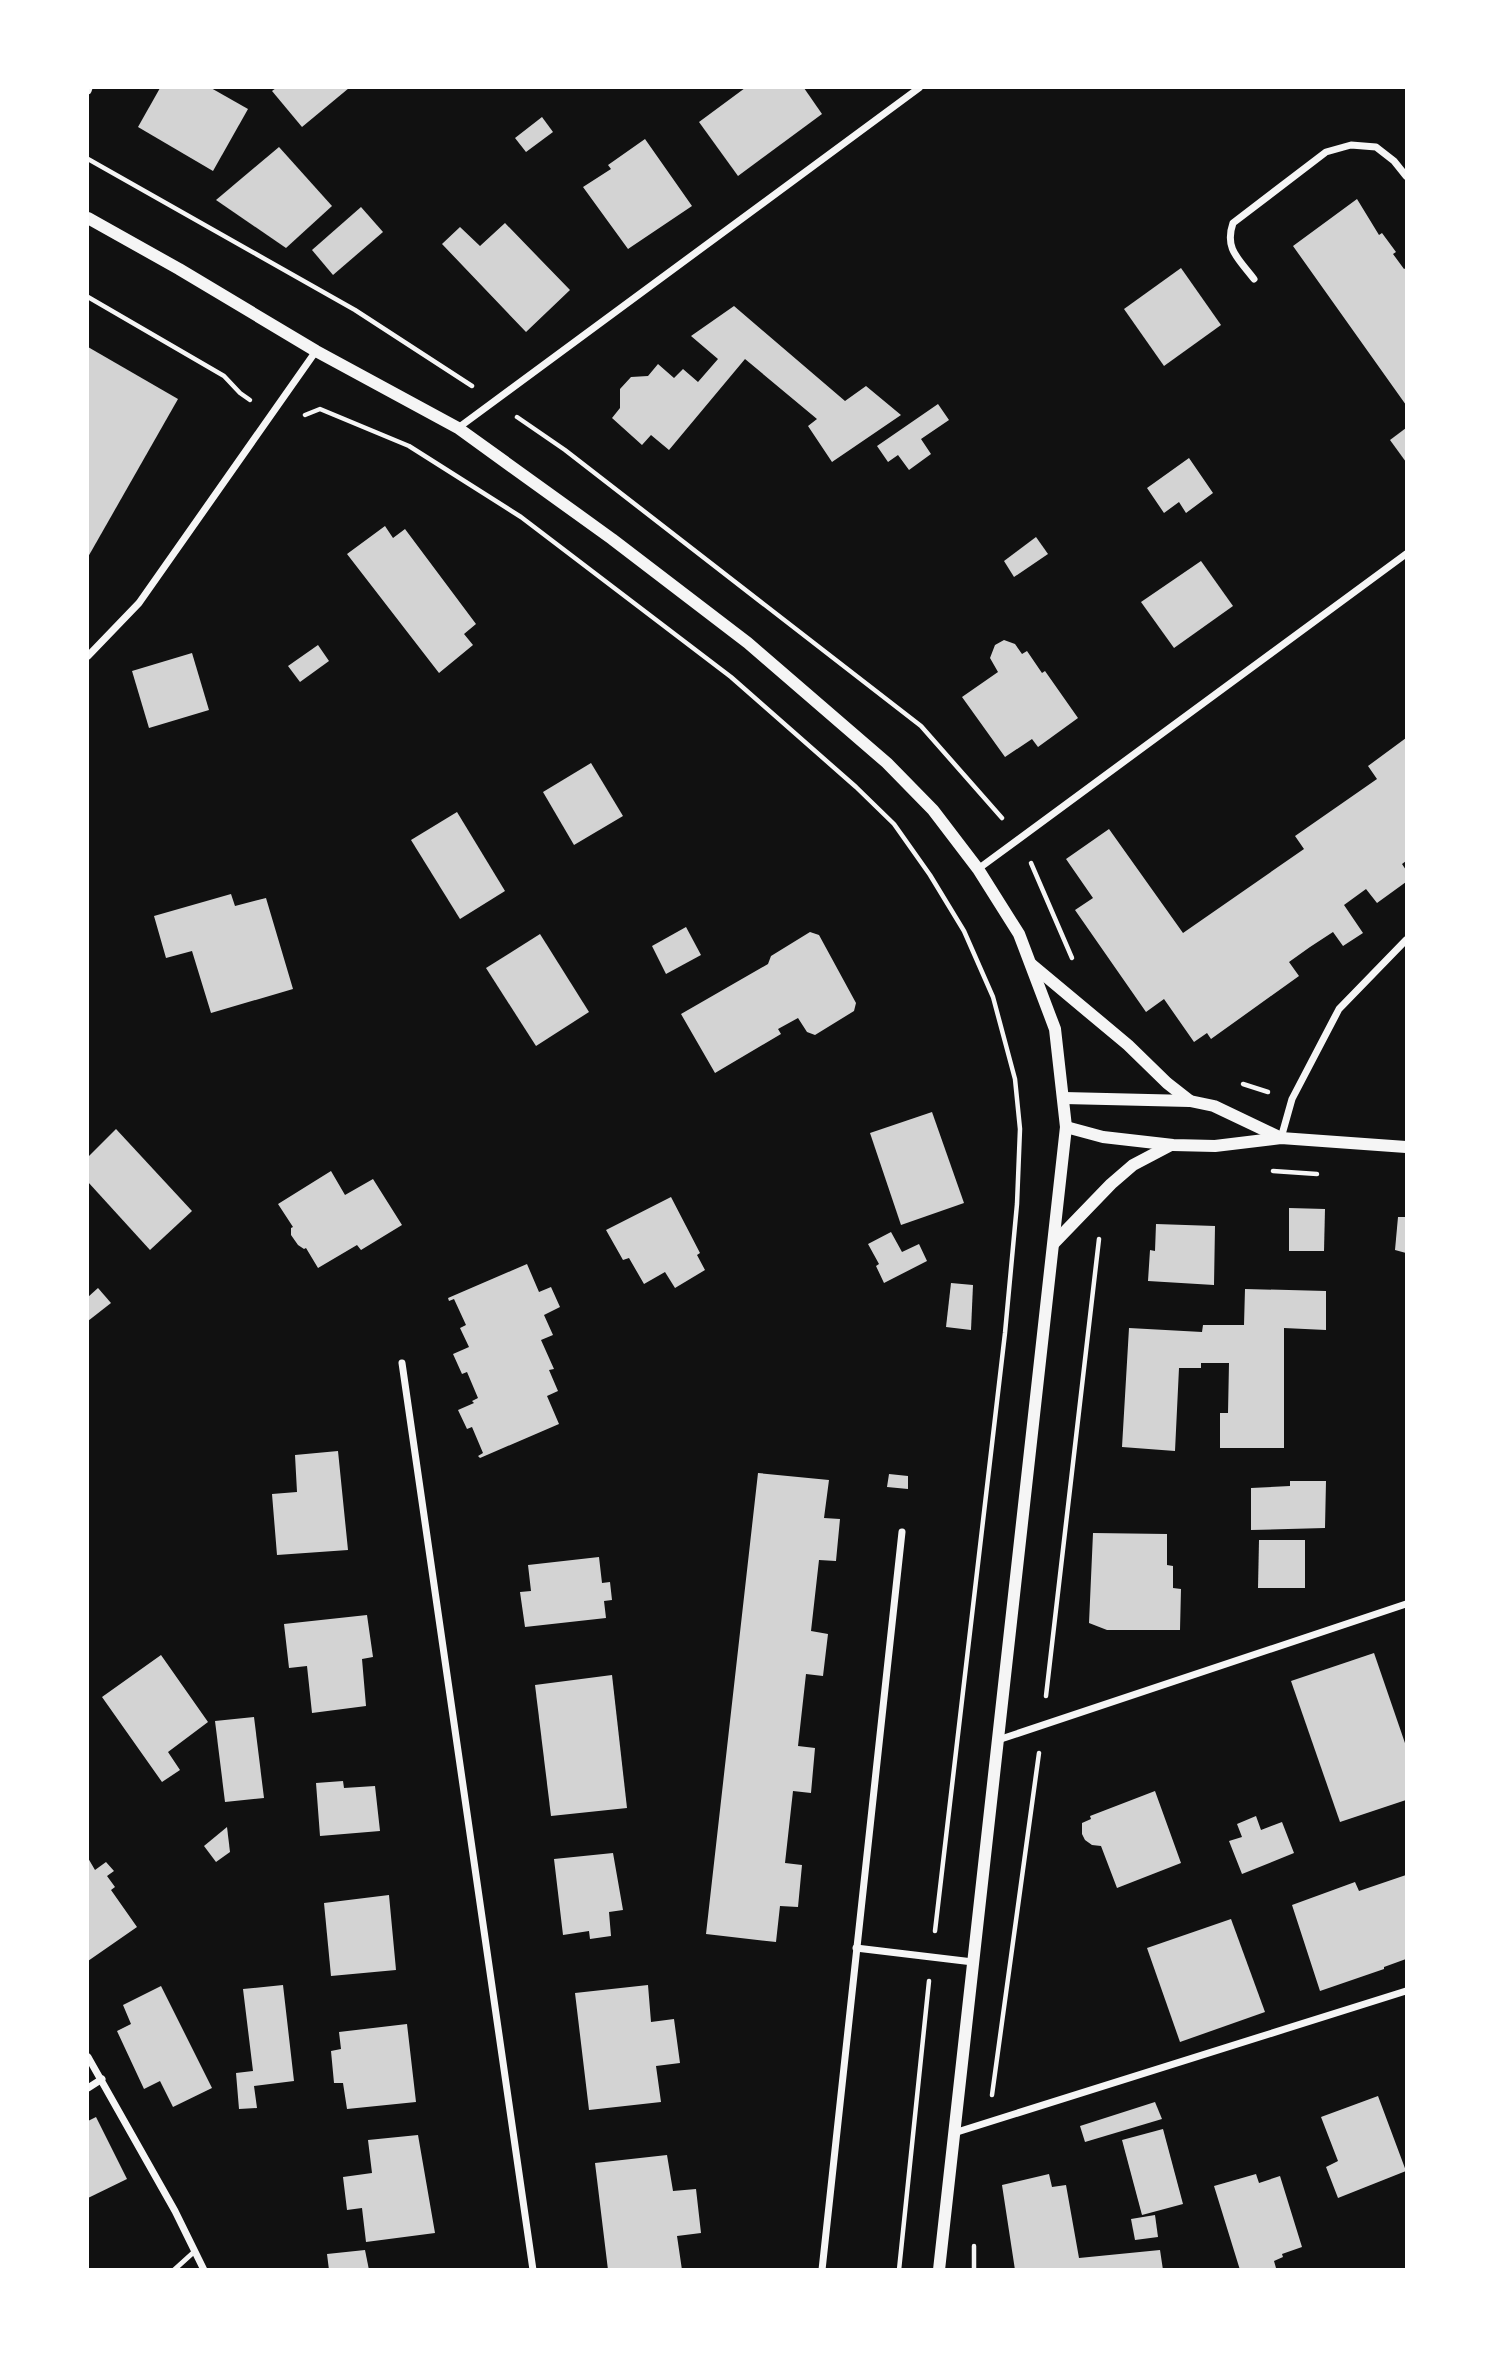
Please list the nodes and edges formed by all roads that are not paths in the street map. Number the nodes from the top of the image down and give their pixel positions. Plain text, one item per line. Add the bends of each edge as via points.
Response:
1 (919, 88) edge
2 (1406, 176) edge
3 (88, 218) edge
4 (1254, 279) dead end
5 (316, 351) junction
6 (457, 428) junction
7 (1406, 554) edge
8 (88, 656) edge
9 (978, 869) junction
10 (1406, 940) edge
11 (1030, 963) junction
12 (1064, 1098) junction
13 (1190, 1101) junction
14 (1066, 1128) junction
15 (1281, 1138) junction
16 (1173, 1144) junction
17 (1406, 1147) edge
18 (1054, 1242) junction
19 (402, 1363) dead end
20 (902, 1532) dead end
21 (1406, 1604) edge
22 (998, 1740) junction
23 (856, 1948) junction
24 (973, 1962) junction
25 (1406, 1991) edge
26 (88, 2057) edge
27 (102, 2079) junction
28 (88, 2088) edge
29 (953, 2133) junction
30 (195, 2251) junction
31 (174, 2270) edge
32 (204, 2270) edge
33 (533, 2270) edge
34 (822, 2270) edge
35 (939, 2270) edge

1 - 6 street
2 - 4 street via 1376,147 1351,145 1326,152 1233,223 1228,237 1232,250
3 - 5 street
5 - 6 street
5 - 8 street via 139,603
6 - 9 street via 748,643 887,762 933,810
7 - 9 street
9 - 11 street via 1019,934
10 - 15 street via 1339,1009 1292,1098
11 - 12 street via 1055,1029
11 - 13 street
12 - 13 street
12 - 14 street
13 - 15 street via 1214,1106
14 - 16 street via 1102,1137
14 - 18 street
15 - 16 street via 1215,1146
15 - 17 street
16 - 18 street via 1133,1165
18 - 22 street
19 - 33 street
20 - 23 street
21 - 22 street
22 - 24 street
23 - 24 street
23 - 34 street
24 - 29 street
25 - 29 street
26 - 27 street
27 - 28 street
27 - 30 street
29 - 35 street
30 - 31 lane
30 - 32 street

